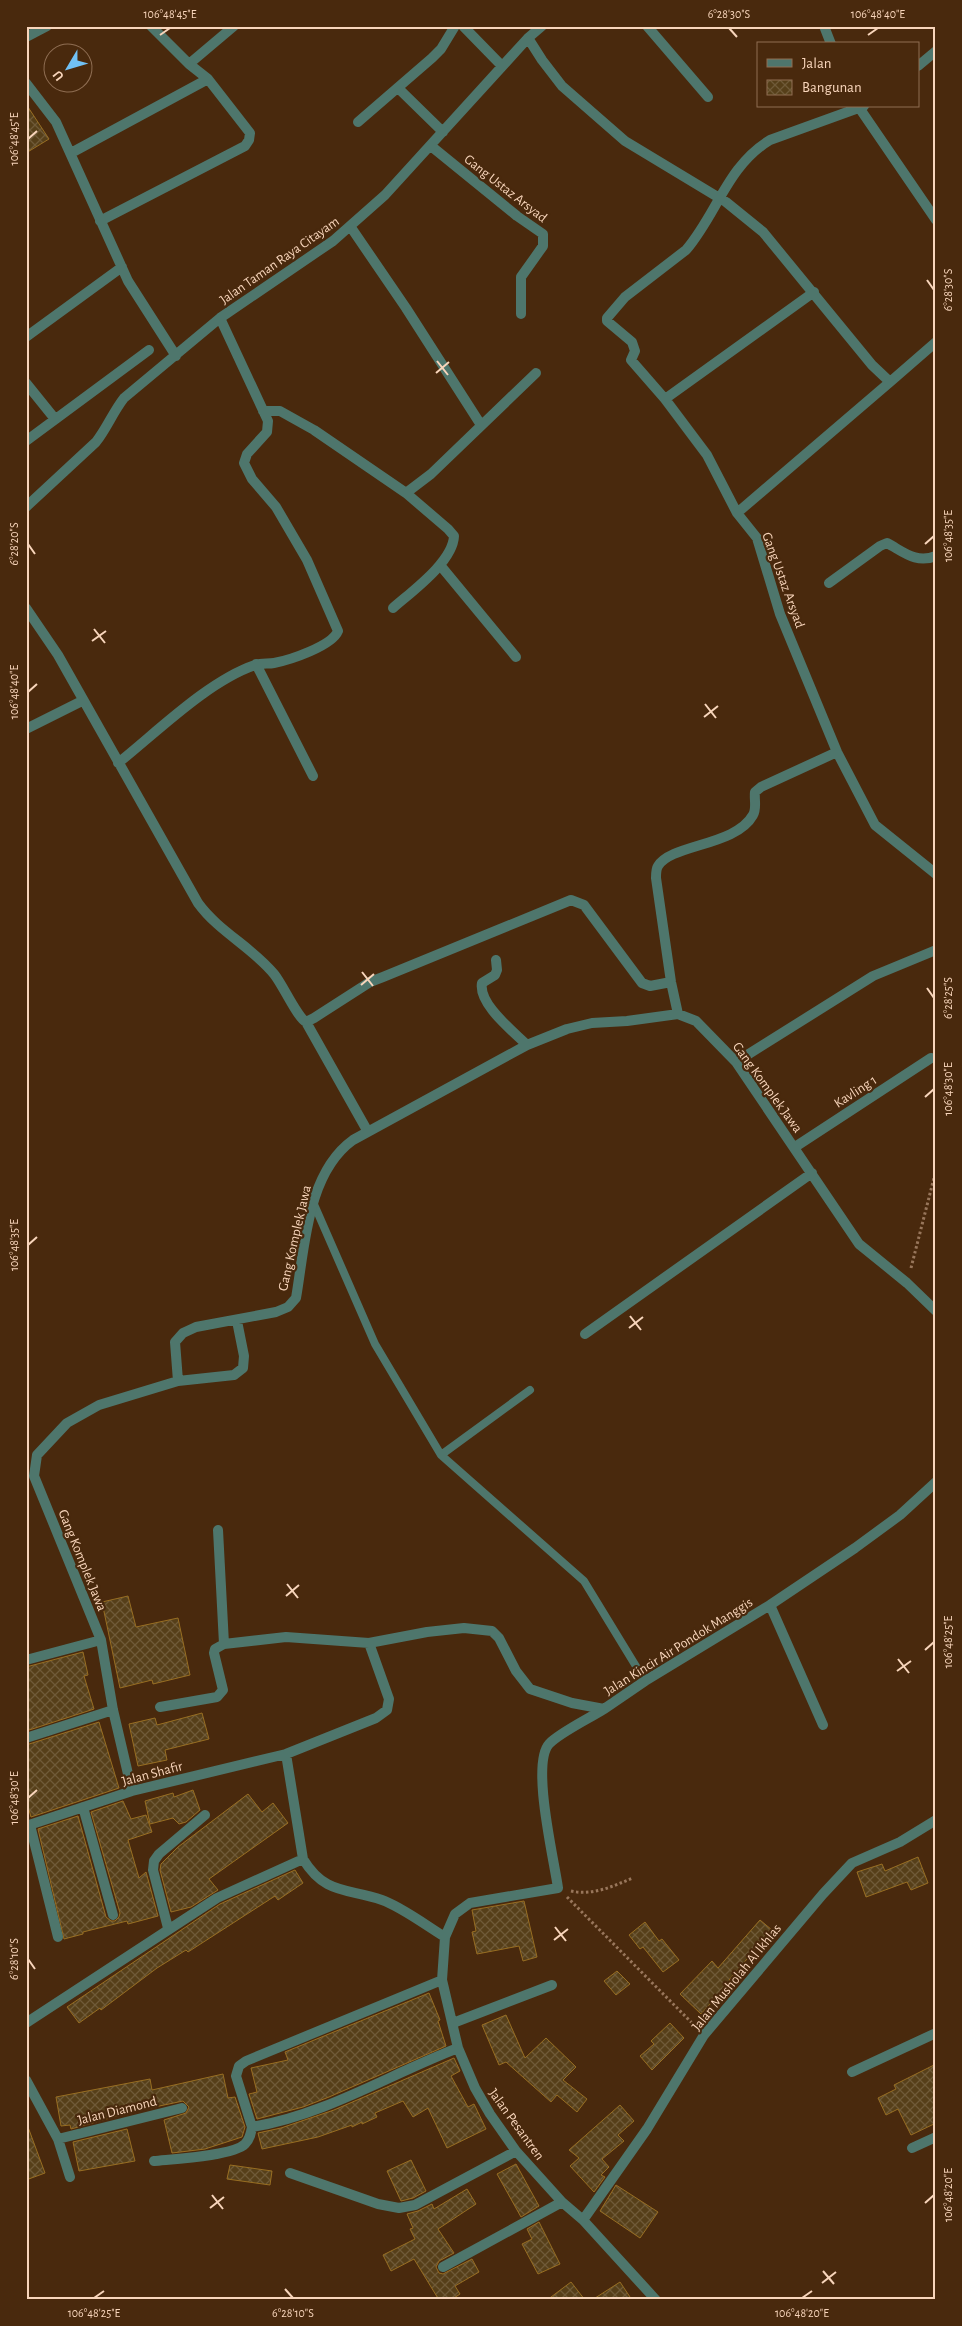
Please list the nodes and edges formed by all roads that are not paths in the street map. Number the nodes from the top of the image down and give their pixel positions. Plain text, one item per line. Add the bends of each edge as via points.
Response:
1 (47, 26) edge
2 (151, 26) edge
3 (234, 26) edge
4 (455, 26) edge
5 (463, 26) edge
6 (542, 26) edge
7 (647, 26) edge
8 (824, 26) edge
9 (26, 36) edge
10 (528, 38) junction
11 (830, 42) edge
12 (936, 51) edge
13 (189, 64) junction
14 (920, 64) edge
15 (502, 66) junction
16 (208, 79) junction
17 (26, 83) edge
18 (398, 88) junction
19 (708, 97) dead end
20 (858, 108) edge
21 (862, 108) edge
22 (358, 122) dead end
23 (443, 132) junction
24 (431, 146) junction
25 (71, 153) junction
26 (719, 198) junction
27 (936, 220) edge
28 (100, 221) junction
29 (350, 226) junction
30 (122, 268) junction
31 (814, 292) junction
32 (521, 314) dead end
33 (220, 318) junction
34 (26, 337) edge
35 (936, 342) edge
36 (149, 350) dead end
37 (176, 356) junction
38 (536, 373) dead end
39 (890, 382) junction
40 (26, 383) edge
41 (665, 399) junction
42 (263, 412) junction
43 (55, 419) junction
44 (481, 425) junction
45 (26, 441) edge
46 (406, 493) junction
47 (26, 507) edge
48 (737, 513) junction
49 (936, 556) edge
50 (440, 565) junction
51 (829, 583) dead end
52 (26, 608) edge
53 (393, 608) dead end
54 (516, 657) dead end
55 (256, 664) junction
56 (82, 701) junction
57 (26, 729) edge
58 (837, 752) junction
59 (118, 763) junction
60 (314, 776) dead end
61 (936, 874) edge
62 (936, 950) edge
63 (496, 960) dead end
64 (671, 982) junction
65 (678, 1014) junction
66 (306, 1022) junction
67 (527, 1045) junction
68 (931, 1058) dead end
69 (736, 1062) junction
70 (368, 1132) junction
71 (795, 1147) junction
72 (812, 1173) junction
73 (313, 1202) junction
74 (936, 1311) edge
75 (237, 1321) junction
76 (585, 1334) dead end
77 (178, 1381) junction
78 (530, 1390) dead end
79 (441, 1455) junction
80 (936, 1482) edge
81 (218, 1530) dead end
82 (770, 1605) junction
83 (101, 1640) junction
84 (369, 1643) junction
85 (224, 1644) junction
86 (26, 1660) edge
87 (645, 1681) junction
88 (160, 1707) dead end
89 (604, 1709) junction
90 (113, 1710) junction
91 (823, 1725) dead end
92 (26, 1738) edge
93 (286, 1754) junction
94 (132, 1791) junction
95 (83, 1807) junction
96 (205, 1815) dead end
97 (936, 1820) edge
98 (28, 1825) edge
99 (303, 1859) junction
100 (112, 1915) dead end
101 (168, 1928) junction
102 (58, 1937) dead end
103 (445, 1937) junction
104 (442, 1980) junction
105 (552, 1985) dead end
106 (26, 2023) edge
107 (453, 2023) junction
108 (936, 2033) edge
109 (458, 2048) junction
110 (852, 2072) dead end
111 (26, 2080) edge
112 (182, 2108) dead end
113 (252, 2126) junction
114 (936, 2137) edge
115 (58, 2139) junction
116 (912, 2148) dead end
117 (516, 2151) junction
118 (154, 2162) dead end
119 (290, 2173) dead end
120 (70, 2177) dead end
121 (562, 2202) junction
122 (583, 2220) junction
123 (443, 2267) dead end
124 (656, 2300) edge

1 - 9 street
2 - 13 street
3 - 13 street
4 - 18 street via 441,49
5 - 15 street
6 - 10 street, Jalan Taman Raya Citayam
7 - 19 street
8 - 11 street
10 - 15 street, Jalan Taman Raya Citayam
10 - 26 street via 562,86 625,141
12 - 14 street
13 - 16 street
15 - 23 street, Jalan Taman Raya Citayam
16 - 25 street
16 - 28 street via 250,133 245,146
17 - 25 street via 56,122
18 - 22 street
18 - 23 street
20 - 26 street via 756,148
21 - 27 street
23 - 24 street, Jalan Taman Raya Citayam
24 - 29 street, Jalan Taman Raya Citayam via 385,196
24 - 32 street, Gang Ustaz Arsyad via 543,234 543,246 521,277
25 - 28 street
26 - 31 street via 763,232
26 - 41 street, Gang Ustaz Arsyad via 686,250 625,297 607,318 608,324 632,342 635,351 631,360
28 - 30 street
29 - 33 street, Jalan Taman Raya Citayam
29 - 44 street
30 - 34 street
30 - 37 street
31 - 39 street via 872,365
31 - 41 street
33 - 37 street, Jalan Taman Raya Citayam
33 - 42 street
35 - 39 street
36 - 43 street
37 - 47 street, Jalan Taman Raya Citayam via 124,398 96,442
38 - 44 street
39 - 48 street
40 - 43 street
41 - 48 street, Gang Ustaz Arsyad via 710,459
42 - 46 street via 280,411 314,430
42 - 55 street via 268,421 267,432 247,454 246,471 276,507 307,560 338,631 334,637 299,656 273,664
43 - 45 street
44 - 46 street
46 - 50 street via 454,536
48 - 58 street, Gang Ustaz Arsyad via 757,538 780,614
49 - 51 street via 914,559 887,543
50 - 53 street
50 - 54 street
52 - 56 street via 58,655
55 - 59 street via 215,685
55 - 60 street
56 - 57 street
56 - 59 street
58 - 61 street, Gang Ustaz Arsyad via 875,825
58 - 64 street via 761,787 756,792 753,816 736,831 666,859 658,866 656,878
59 - 66 street via 198,903 273,973
62 - 69 street via 873,976
63 - 67 street via 498,970 482,983 483,996 493,1012
64 - 65 street
64 - 66 street via 650,986 642,982 584,905 571,900 370,982
65 - 67 street, Gang Komplek Jawa via 580,1025
65 - 69 street, Gang Komplek Jawa via 696,1021
66 - 70 street
67 - 70 street, Gang Komplek Jawa
68 - 71 street, Kavling 1
69 - 71 street, Gang Komplek Jawa
70 - 73 street, Gang Komplek Jawa via 340,1150 330,1162
71 - 72 street, Gang Komplek Jawa
72 - 74 street, Gang Komplek Jawa via 859,1244
72 - 76 street
73 - 75 street, Gang Komplek Jawa via 296,1298 288,1307 276,1312
73 - 79 lane via 375,1344
75 - 77 street, Gang Komplek Jawa via 183,1333 175,1342
75 - 77 street via 244,1368 234,1375
77 - 83 street, Gang Komplek Jawa via 99,1405 67,1423 37,1455 34,1476
78 - 79 lane
79 - 87 lane via 584,1581
80 - 82 street, Jalan Kincir Air Pondok Manggis via 900,1516
81 - 85 street
82 - 87 street, Jalan Kincir Air Pondok Manggis
82 - 91 street
83 - 86 street
83 - 90 street, Gang Komplek Jawa
84 - 85 street via 286,1637
84 - 89 street, Jalan Kincir Air Pondok Manggis via 464,1628 492,1631 530,1689 572,1703
84 - 93 street via 389,1699 387,1710 376,1718
85 - 88 street via 214,1653 223,1690 218,1697
87 - 89 street, Jalan Kincir Air Pondok Manggis
89 - 103 street, Jalan Pesantren via 550,1743 544,1752 542,1784 558,1888 470,1904 455,1914
90 - 92 street
90 - 94 street, Gang Komplek Jawa
93 - 94 street, Jalan Shafir
93 - 99 street
94 - 95 street, Jalan Shafir
95 - 98 street, Jalan Shafir
95 - 100 street
96 - 101 street via 154,1861 153,1870
97 - 122 street, Jalan Musholah Al Ikhlas via 900,1842 852,1863 823,1894 704,2035 647,2129
98 - 102 street
99 - 101 street via 217,1898
99 - 103 street via 324,1884 336,1890 383,1900
101 - 106 street
103 - 104 street, Jalan Pesantren
104 - 107 street, Jalan Pesantren
104 - 113 street via 239,2066 236,2076
105 - 107 street
107 - 109 street, Jalan Pesantren
108 - 110 street
109 - 113 street via 418,2063 338,2102
109 - 117 street, Jalan Pesantren via 475,2088
111 - 115 street
112 - 115 street, Jalan Diamond
113 - 118 street via 250,2138 242,2147
114 - 116 street
115 - 120 street
117 - 119 street via 415,2205 399,2208 378,2204
117 - 121 street, Jalan Pesantren
121 - 122 street, Jalan Pesantren
121 - 123 street
122 - 124 street, Jalan Pesantren

